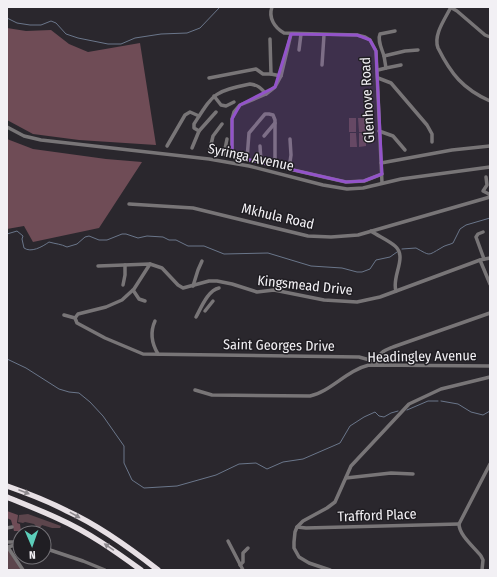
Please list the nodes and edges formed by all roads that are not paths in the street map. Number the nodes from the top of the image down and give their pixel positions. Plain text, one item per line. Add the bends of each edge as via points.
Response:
1 (272, 7) edge
2 (451, 7) edge
3 (395, 31) dead end
4 (291, 34) junction
5 (301, 34) junction
6 (324, 35) junction
7 (490, 37) edge
8 (270, 39) dead end
9 (300, 50) dead end
10 (418, 50) dead end
11 (384, 56) junction
12 (322, 65) dead end
13 (401, 65) dead end
14 (386, 68) junction
15 (378, 70) junction
16 (271, 74) junction
17 (281, 76) junction
18 (209, 78) dead end
19 (378, 78) junction
20 (266, 94) junction
21 (214, 96) junction
22 (490, 101) edge
23 (234, 102) dead end
24 (216, 112) dead end
25 (199, 116) junction
26 (275, 123) junction
27 (222, 124) dead end
28 (7, 127) edge
29 (199, 131) junction
30 (380, 131) junction
31 (264, 136) dead end
32 (228, 139) dead end
33 (290, 139) dead end
34 (432, 142) dead end
35 (167, 146) dead end
36 (260, 146) dead end
37 (490, 146) edge
38 (192, 148) dead end
39 (405, 150) dead end
40 (224, 154) junction
41 (232, 156) junction
42 (247, 159) junction
43 (261, 162) junction
44 (381, 163) junction
45 (275, 166) junction
46 (490, 167) edge
47 (289, 169) junction
48 (382, 174) junction
49 (486, 177) dead end
50 (382, 183) junction
51 (490, 197) edge
52 (129, 204) dead end
53 (371, 231) junction
54 (483, 232) dead end
55 (490, 258) edge
56 (482, 260) junction
57 (202, 261) dead end
58 (141, 263) junction
59 (150, 264) junction
60 (125, 265) junction
61 (98, 266) dead end
62 (156, 266) junction
63 (146, 270) junction
64 (490, 284) edge
65 (123, 285) dead end
66 (193, 286) junction
67 (219, 288) dead end
68 (133, 290) junction
69 (396, 291) junction
70 (145, 301) dead end
71 (213, 301) dead end
72 (205, 311) dead end
73 (490, 313) edge
74 (64, 314) dead end
75 (196, 317) dead end
76 (75, 318) junction
77 (155, 321) dead end
78 (158, 354) junction
79 (377, 363) junction
80 (490, 366) edge
81 (490, 377) edge
82 (195, 390) dead end
83 (490, 464) edge
84 (413, 474) dead end
85 (346, 478) junction
86 (7, 486) edge
87 (8, 498) edge
88 (459, 524) junction
89 (12, 527) dead end
90 (297, 527) junction
91 (7, 528) edge
92 (228, 541) dead end
93 (7, 547) edge
94 (248, 548) dead end
95 (52, 550) edge
96 (240, 565) junction
97 (23, 570) edge
98 (105, 570) edge
99 (140, 570) edge
100 (158, 570) edge
101 (243, 570) edge
102 (330, 570) edge
103 (482, 570) edge

1 - 4 street, Glenhove Road via 271,16 275,26 284,33
2 - 7 street
2 - 22 street via 437,36 438,48 461,83 478,96
3 - 11 street via 379,36
4 - 5 street, Glenhove Road
4 - 17 street
5 - 6 street, Glenhove Road
5 - 9 street
6 - 12 street
6 - 15 street, Glenhove Road via 357,35 370,40 376,51
8 - 16 street
10 - 11 street
11 - 14 street
13 - 14 street
14 - 15 street
15 - 19 street, Glenhove Road
16 - 17 street
16 - 18 street via 262,74 256,69
17 - 20 street via 275,87
19 - 30 street, Glenhove Road
19 - 34 street via 391,83 430,130
20 - 21 street via 258,86 250,84 222,90
20 - 41 street via 240,105 234,112
21 - 23 street via 223,106
21 - 25 street
24 - 29 street
25 - 29 street via 194,127
25 - 35 street via 190,112 185,115
26 - 31 street
26 - 42 street via 273,116 267,113 249,133
26 - 45 street
27 - 40 street via 213,136 210,149
28 - 50 street, Syringa Avenue via 24,136 41,140 209,159 342,189 357,189
29 - 38 street
30 - 39 street via 393,136
30 - 44 street, Glenhove Road
32 - 40 street
33 - 47 street
36 - 43 street
37 - 44 street
40 - 41 street
41 - 42 street
42 - 43 street
43 - 45 street
44 - 48 street, Glenhove Road
45 - 47 street
46 - 50 street, Syringa Avenue
47 - 48 street via 346,182 364,181
48 - 50 street, Glenhove Road
49 - 51 street via 487,185 483,191
51 - 53 street, Mkhula Road
52 - 53 street, Mkhula Road via 193,208 311,236 349,236
53 - 69 street via 399,251
54 - 56 street via 476,237
55 - 56 street, Kingsmead Drive
56 - 64 street
56 - 69 street, Kingsmead Drive
57 - 66 street
58 - 59 street, Kingsmead Drive
58 - 60 street, Kingsmead Drive
58 - 63 street via 146,266
59 - 62 street, Kingsmead Drive
59 - 63 street
60 - 61 street, Kingsmead Drive
60 - 65 street
62 - 63 street
62 - 66 street, Kingsmead Drive via 168,273 181,287
63 - 68 street
66 - 69 street, Kingsmead Drive via 217,281 257,292 274,290 324,300 352,302 362,302
67 - 75 street via 213,291
68 - 70 street via 139,299
68 - 76 street via 116,303 78,314
71 - 72 street
73 - 79 street via 400,344 379,355
74 - 76 street, Saint Georges Drive
76 - 78 street, Saint Georges Drive via 77,323 89,330 128,348 143,354
77 - 78 street via 152,330 153,346
78 - 79 street, Saint Georges Drive via 359,357
79 - 80 street, Headingley Avenue
79 - 82 street, Headingley Avenue via 356,370 310,396 212,395
81 - 85 street via 441,389 409,404 356,461
83 - 88 street
84 - 85 street via 391,473
85 - 90 street via 335,502
86 -> 100 highway via 79,517 110,535
99 -> 87 highway via 81,530
88 - 90 street, Trafford Place
88 - 103 street via 462,534 483,560
89 - 91 street
90 - 102 street via 294,548 299,557 308,563
92 - 96 street
93 - 97 street
94 - 96 street via 243,553
95 - 98 street
96 - 101 street

